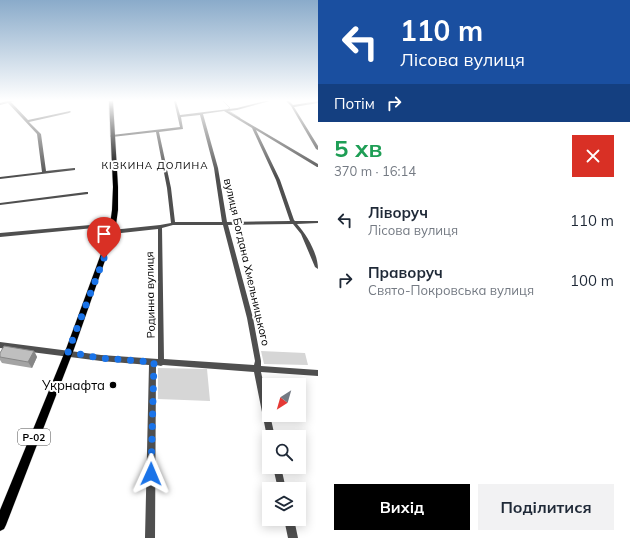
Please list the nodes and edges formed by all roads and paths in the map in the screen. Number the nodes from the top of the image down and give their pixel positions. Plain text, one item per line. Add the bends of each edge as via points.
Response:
1 (32, 126) edge
2 (112, 126) edge
3 (182, 126) edge
4 (204, 126) edge
5 (250, 126) edge
6 (304, 126) edge
7 (253, 128) junction
8 (157, 131) junction
9 (112, 136) junction
10 (318, 149) edge
11 (318, 166) edge
12 (74, 169) dead end
13 (44, 173) junction
14 (0, 178) edge
15 (86, 193) dead end
16 (0, 204) edge
17 (318, 222) edge
18 (173, 224) junction
19 (225, 224) junction
20 (295, 224) junction
21 (160, 227) junction
22 (112, 229) junction
23 (0, 235) edge
24 (318, 267) edge
25 (0, 345) edge
26 (69, 351) junction
27 (157, 362) junction
28 (257, 369) junction
29 (318, 373) edge
30 (270, 430) edge
31 (0, 525) edge
32 (290, 526) edge
33 (150, 538) edge
34 (293, 538) edge

1 - 13 street via 39,134
2 - 9 main road, Р-02
3 - 8 street
4 - 19 street, вулиця Богдана Хмельницького via 216,168
5 - 7 street
6 - 10 street
7 - 11 street
7 - 20 street via 278,180
8 - 9 street
8 - 18 street via 169,188
9 - 22 main road, Р-02 via 116,187
12 - 13 street
13 - 14 street
15 - 16 street
17 - 20 street
18 - 19 street
18 - 21 street
19 - 20 street
19 - 28 street, вулиця Богдана Хмельницького via 250,318 258,361
20 - 24 street via 303,234
21 - 22 street
21 - 27 street, Родинна вулиця
22 - 23 street
22 - 26 main road, Р-02
25 - 26 street
26 - 27 street via 100,358
26 - 31 main road, Р-02
27 - 28 street
27 - 33 street, Родинна вулиця
28 - 29 street
28 - 30 street, вулиця Богдана Хмельницького
32 - 34 street

